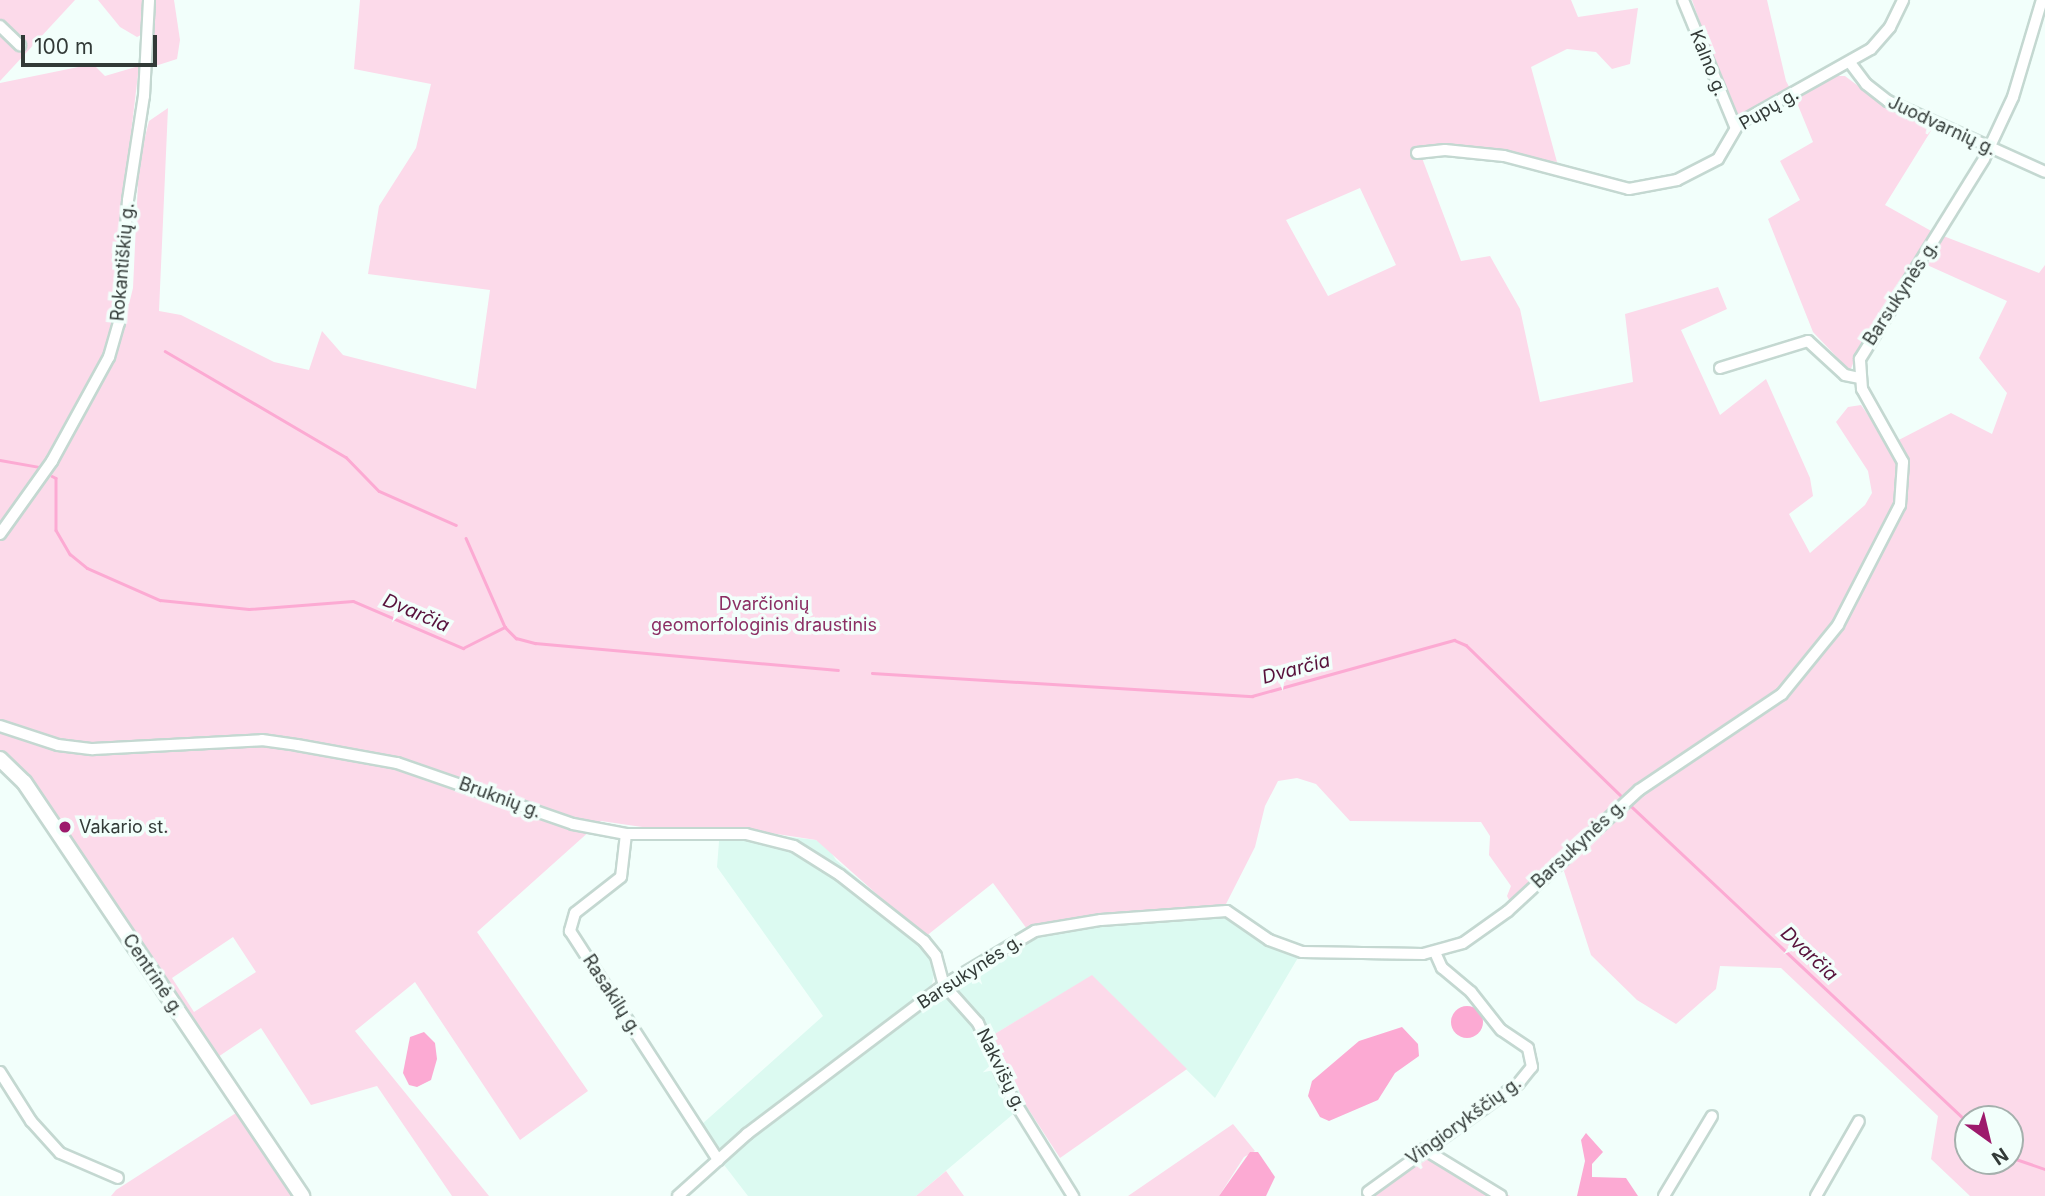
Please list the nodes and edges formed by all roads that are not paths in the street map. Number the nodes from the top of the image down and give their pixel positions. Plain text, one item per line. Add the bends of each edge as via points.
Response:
1 (149, 0) edge
2 (1683, 0) edge
3 (1902, 0) edge
4 (2042, 0) edge
5 (2041, 16) edge
6 (0, 26) edge
7 (20, 45) dead end
8 (1851, 64) junction
9 (1735, 126) junction
10 (1989, 148) junction
11 (1417, 153) dead end
12 (2045, 172) edge
13 (1720, 368) dead end
14 (1859, 378) junction
15 (0, 534) edge
16 (0, 726) edge
17 (0, 759) edge
18 (625, 834) junction
19 (1435, 953) junction
20 (944, 985) junction
21 (0, 1072) edge
22 (1713, 1116) dead end
23 (1859, 1121) dead end
24 (1424, 1149) junction
25 (718, 1160) junction
26 (118, 1178) dead end
27 (1368, 1192) dead end
28 (302, 1196) edge
29 (678, 1196) edge
30 (1073, 1196) edge
31 (1502, 1196) edge
32 (1664, 1196) edge
33 (1816, 1196) edge

1 - 15 street, Rokantiškių g. via 144,96 128,200 119,323 109,357 52,461
2 - 9 street, Kalno g.
3 - 8 street, Pupų g. via 1881,39
4 - 5 street, Barsukynės g.
5 - 10 street, Barsukynės g. via 2013,97
6 - 7 street
8 - 9 street, Pupų g.
8 - 10 street, Juodvarnių g. via 1866,84 1888,101
9 - 11 street, Pupų g. via 1722,155 1707,167 1643,188 1618,188 1580,174 1483,153
10 - 12 street, Juodvarnių g.
10 - 14 street, Barsukynės g. via 1863,351
13 - 14 street via 1808,341 1845,375
14 - 19 street, Barsukynės g. via 1902,462 1903,487 1891,528 1838,625 1782,694 1639,790 1484,931
16 - 18 street, Bruknių g. via 58,745 93,749 262,740 310,747 397,763 573,824
17 - 28 main road, Centrinė g. via 24,782
18 - 20 street, Bruknių g. via 746,834 794,846 924,941 936,956
18 - 25 street, Rasakilų g. via 621,877 575,914 570,931
19 - 20 street, Barsukynės g. via 1302,952 1269,940 1227,911 1207,911 1035,931
19 - 24 street, Vingiorykščių g. via 1442,968 1471,992 1501,1030 1528,1048 1534,1061 1518,1084
20 - 25 street, Barsukynės g.
20 - 30 street, Nakvišų g. via 978,1023 1011,1096
21 - 26 street via 31,1121 60,1153
22 - 32 street
23 - 33 street
24 - 27 street, Vingiorykščių g.
24 - 31 street
25 - 29 street, Barsukynės g.

